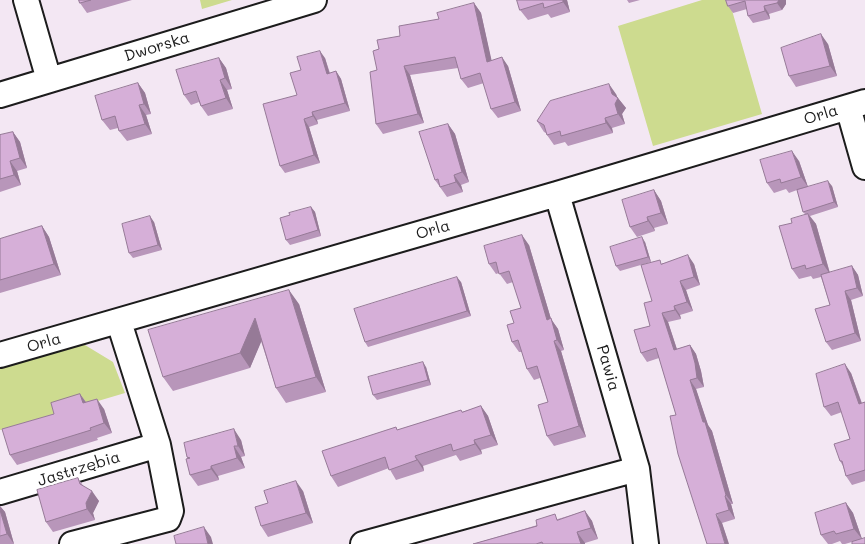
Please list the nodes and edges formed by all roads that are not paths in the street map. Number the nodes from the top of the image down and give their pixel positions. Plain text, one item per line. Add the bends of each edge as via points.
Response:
1 (26, 0) edge
2 (314, 0) edge
3 (49, 80) junction
4 (0, 95) edge
5 (856, 104) edge
6 (865, 167) edge
7 (557, 194) junction
8 (119, 322) junction
9 (0, 356) edge
10 (158, 445) junction
11 (637, 469) junction
12 (0, 492) edge
13 (72, 544) edge
14 (363, 544) edge
15 (646, 544) edge

1 - 3 street
2 - 3 street, Dworska
3 - 4 street, Dworska
5 - 6 street
5 - 7 street, Orla
7 - 8 street, Orla
7 - 11 street, Pawia
8 - 9 street, Orla
8 - 10 street
10 - 12 street, Jastrzębia
10 - 13 street via 170,499 168,519
11 - 14 street
11 - 15 street, Pawia

